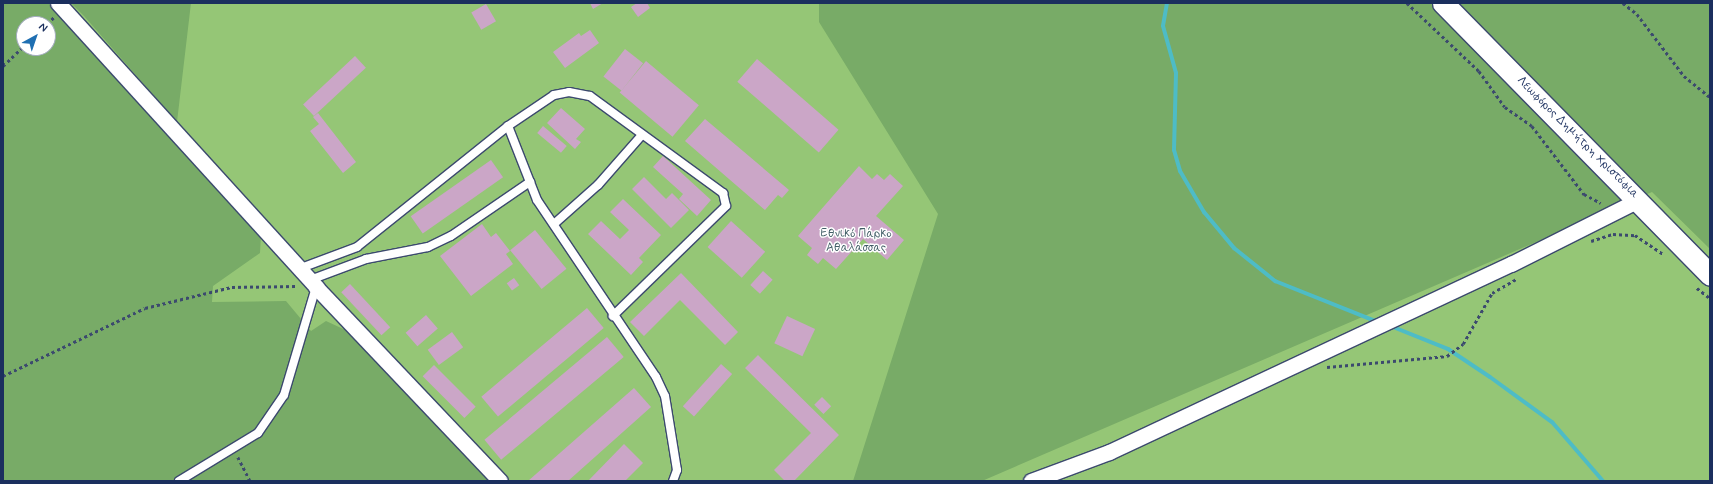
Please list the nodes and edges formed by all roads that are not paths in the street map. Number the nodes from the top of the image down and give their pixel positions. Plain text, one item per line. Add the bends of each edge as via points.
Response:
1 (58, 3) edge
2 (1443, 3) edge
3 (508, 126) junction
4 (642, 135) junction
5 (530, 182) junction
6 (1638, 200) junction
7 (554, 224) junction
8 (357, 247) junction
9 (366, 259) junction
10 (301, 268) junction
11 (1701, 279) edge
12 (313, 283) junction
13 (613, 316) junction
14 (180, 481) edge
15 (500, 481) edge
16 (674, 481) edge
17 (1031, 481) edge

1 - 10 street
2 - 6 main road, Λεωφόρος Δημήτρη Χριστόφια
3 - 4 lane via 554,95 570,92 590,96
3 - 5 lane
3 - 8 lane
4 - 7 lane via 598,185
4 - 13 lane via 723,193 726,206
5 - 7 lane via 536,200
5 - 9 lane via 451,236 428,247
6 - 11 main road, Λεωφόρος Δημήτρη Χριστόφια
6 - 17 street via 1109,452
7 - 13 lane
8 - 9 lane
8 - 10 lane
9 - 12 lane
10 - 12 street
12 - 14 lane via 284,395 258,433
12 - 15 street
13 - 16 lane via 656,377 665,396 677,470

